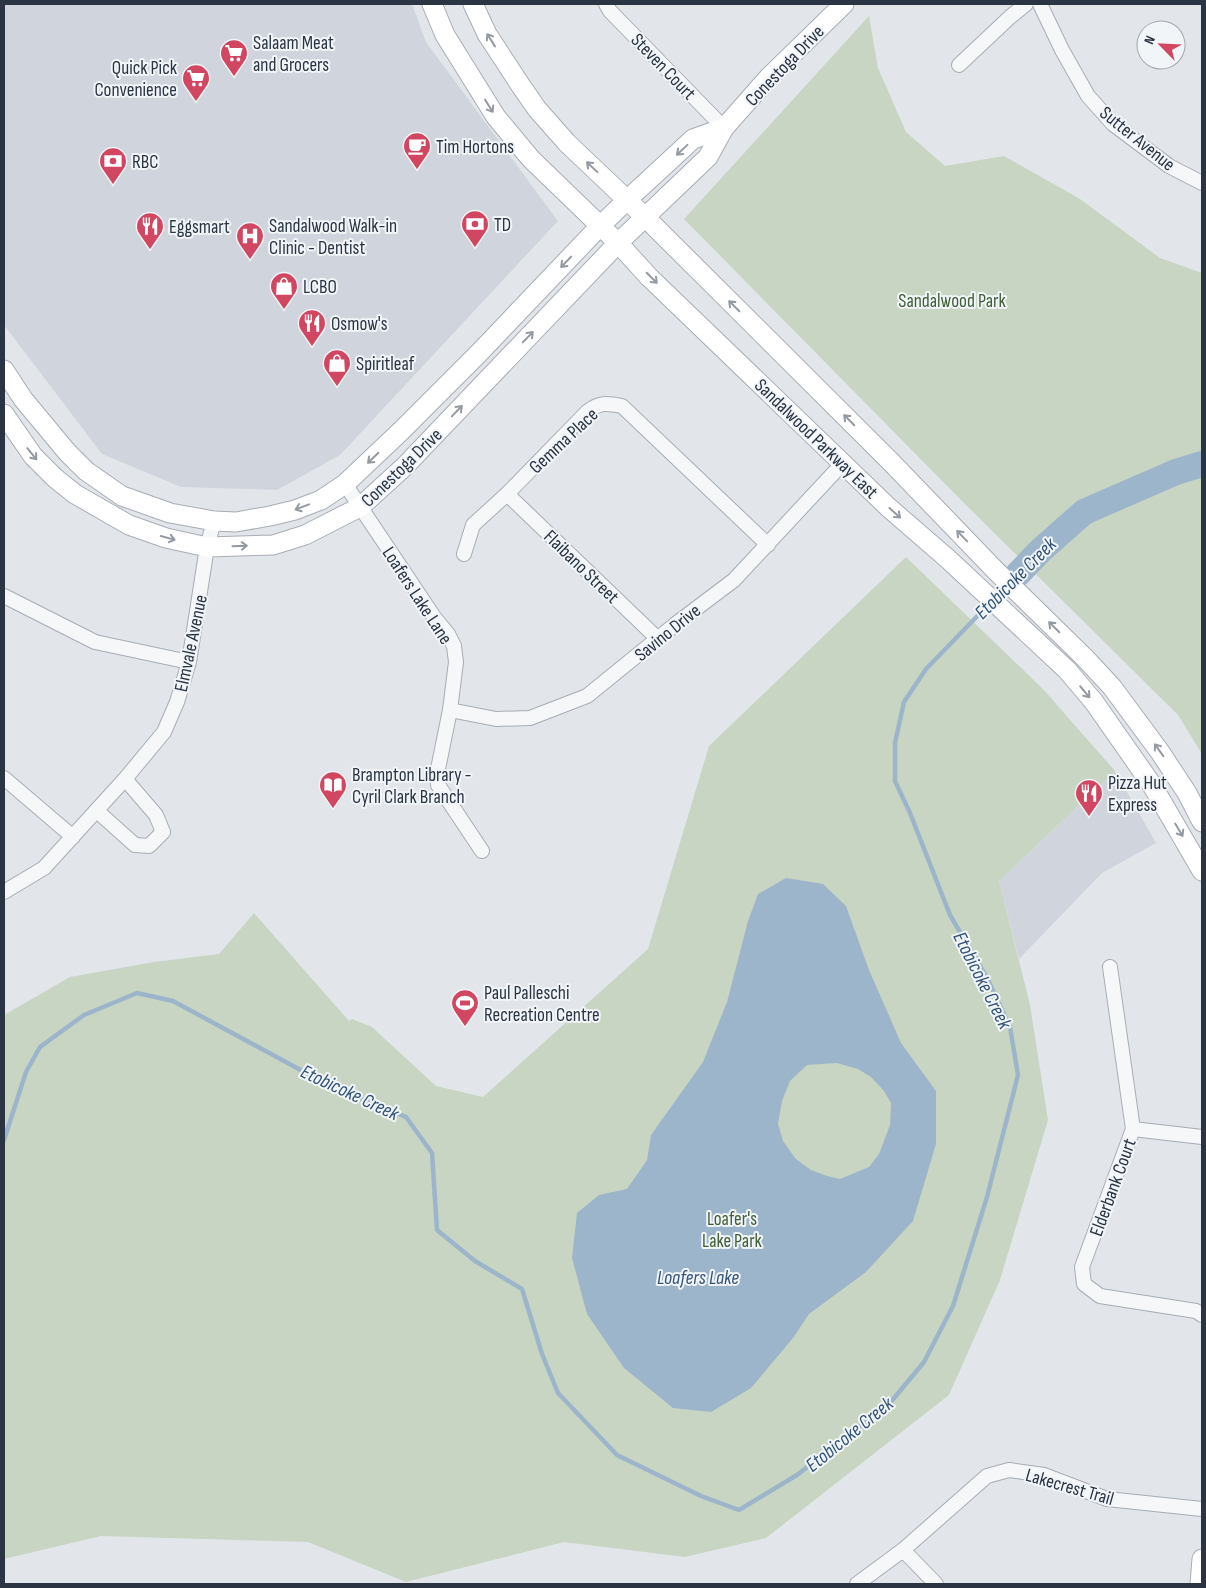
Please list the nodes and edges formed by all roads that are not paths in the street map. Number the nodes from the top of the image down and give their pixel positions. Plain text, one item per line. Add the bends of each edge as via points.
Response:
1 (432, 4) edge
2 (473, 4) edge
3 (606, 4) edge
4 (1026, 4) edge
5 (1040, 4) edge
6 (838, 6) edge
7 (959, 65) dead end
8 (724, 128) junction
9 (1202, 183) edge
10 (627, 200) junction
11 (646, 218) junction
12 (600, 226) junction
13 (618, 243) junction
14 (478, 354) junction
15 (4, 370) edge
16 (495, 372) junction
17 (22, 399) junction
18 (4, 413) edge
19 (843, 463) junction
20 (345, 484) junction
21 (507, 494) junction
22 (360, 507) junction
23 (214, 521) junction
24 (768, 545) junction
25 (207, 547) junction
26 (464, 554) dead end
27 (4, 596) edge
28 (658, 639) junction
29 (189, 662) junction
30 (450, 710) junction
31 (4, 778) edge
32 (125, 779) junction
33 (96, 811) junction
34 (1202, 822) edge
35 (73, 837) junction
36 (482, 851) dead end
37 (1202, 871) edge
38 (4, 892) edge
39 (1110, 967) dead end
40 (1133, 1129) junction
41 (1202, 1137) edge
42 (1202, 1315) edge
43 (1202, 1509) edge
44 (903, 1550) junction
45 (1202, 1559) edge
46 (857, 1584) edge
47 (936, 1584) edge
48 (1200, 1584) edge

1 -> 12 main road, Sandalwood Parkway East via 445,35 496,117 531,158
10 -> 2 main road, Sandalwood Parkway East via 567,143 537,109 487,34
3 - 8 street, Steven Court
4 - 7 street
5 - 9 street, Sutter Avenue via 1088,96 1113,124 1169,166
6 - 8 main road, Conestoga Drive
8 -> 10 main road, Conestoga Drive via 693,139
8 - 11 main road, Conestoga Drive via 708,157
10 - 11 main road, Sandalwood Parkway East
10 - 12 main road, Conestoga Drive
11 - 13 main road, Conestoga Drive
34 -> 11 main road, Sandalwood Parkway East via 1160,752 1112,687
12 - 13 main road, Sandalwood Parkway East
12 -> 14 main road, Conestoga Drive
16 -> 13 main road, Conestoga Drive
13 -> 19 main road, Sandalwood Parkway East
14 - 16 main road
14 -> 20 main road, Conestoga Drive
15 - 17 main road, Conestoga Drive
22 -> 16 main road, Conestoga Drive via 404,467
17 - 18 main road
17 - 23 main road, Conestoga Drive via 86,471 122,496 170,513
18 -> 25 main road, Conestoga Drive via 33,456 74,494 129,525
19 - 24 street, Savino Drive
19 -> 37 main road, Sandalwood Parkway East via 1067,670 1094,702 1152,785
20 - 22 street, Loafers Lake Lane
20 -> 23 main road, Conestoga Drive via 321,500 295,510 236,522
21 - 24 street, Gemma Place via 587,412 595,405 609,403 622,406
21 - 26 street, Gemma Place via 473,524
21 - 28 street, Flaibano Street
25 -> 22 main road, Conestoga Drive via 272,545 306,534
22 - 30 street, Loafers Lake Lane via 454,646 456,662
23 - 25 street, Elmvale Avenue
24 - 28 street, Savino Drive via 734,580
25 - 29 street, Elmvale Avenue
27 - 29 street via 95,642
28 - 30 street, Savino Drive via 587,696 530,718 496,719
29 - 32 street, Elmvale Avenue via 164,732
30 - 36 street, Loafers Lake Lane via 437,774 438,785
31 - 35 street
32 - 33 street, Elmvale Avenue
32 - 33 street via 156,815 163,832 149,846 135,845
33 - 35 street, Elmvale Avenue
35 - 38 street, Elmvale Avenue via 44,868
39 - 40 street, Elderbank Court
40 - 41 street
40 - 42 street, Elderbank Court via 1082,1267 1084,1284 1100,1296
43 - 44 street, Lakecrest Trail via 1107,1499 1044,1475 1009,1470 987,1476
44 - 46 street, Lakecrest Trail
44 - 47 street
45 - 48 main road

